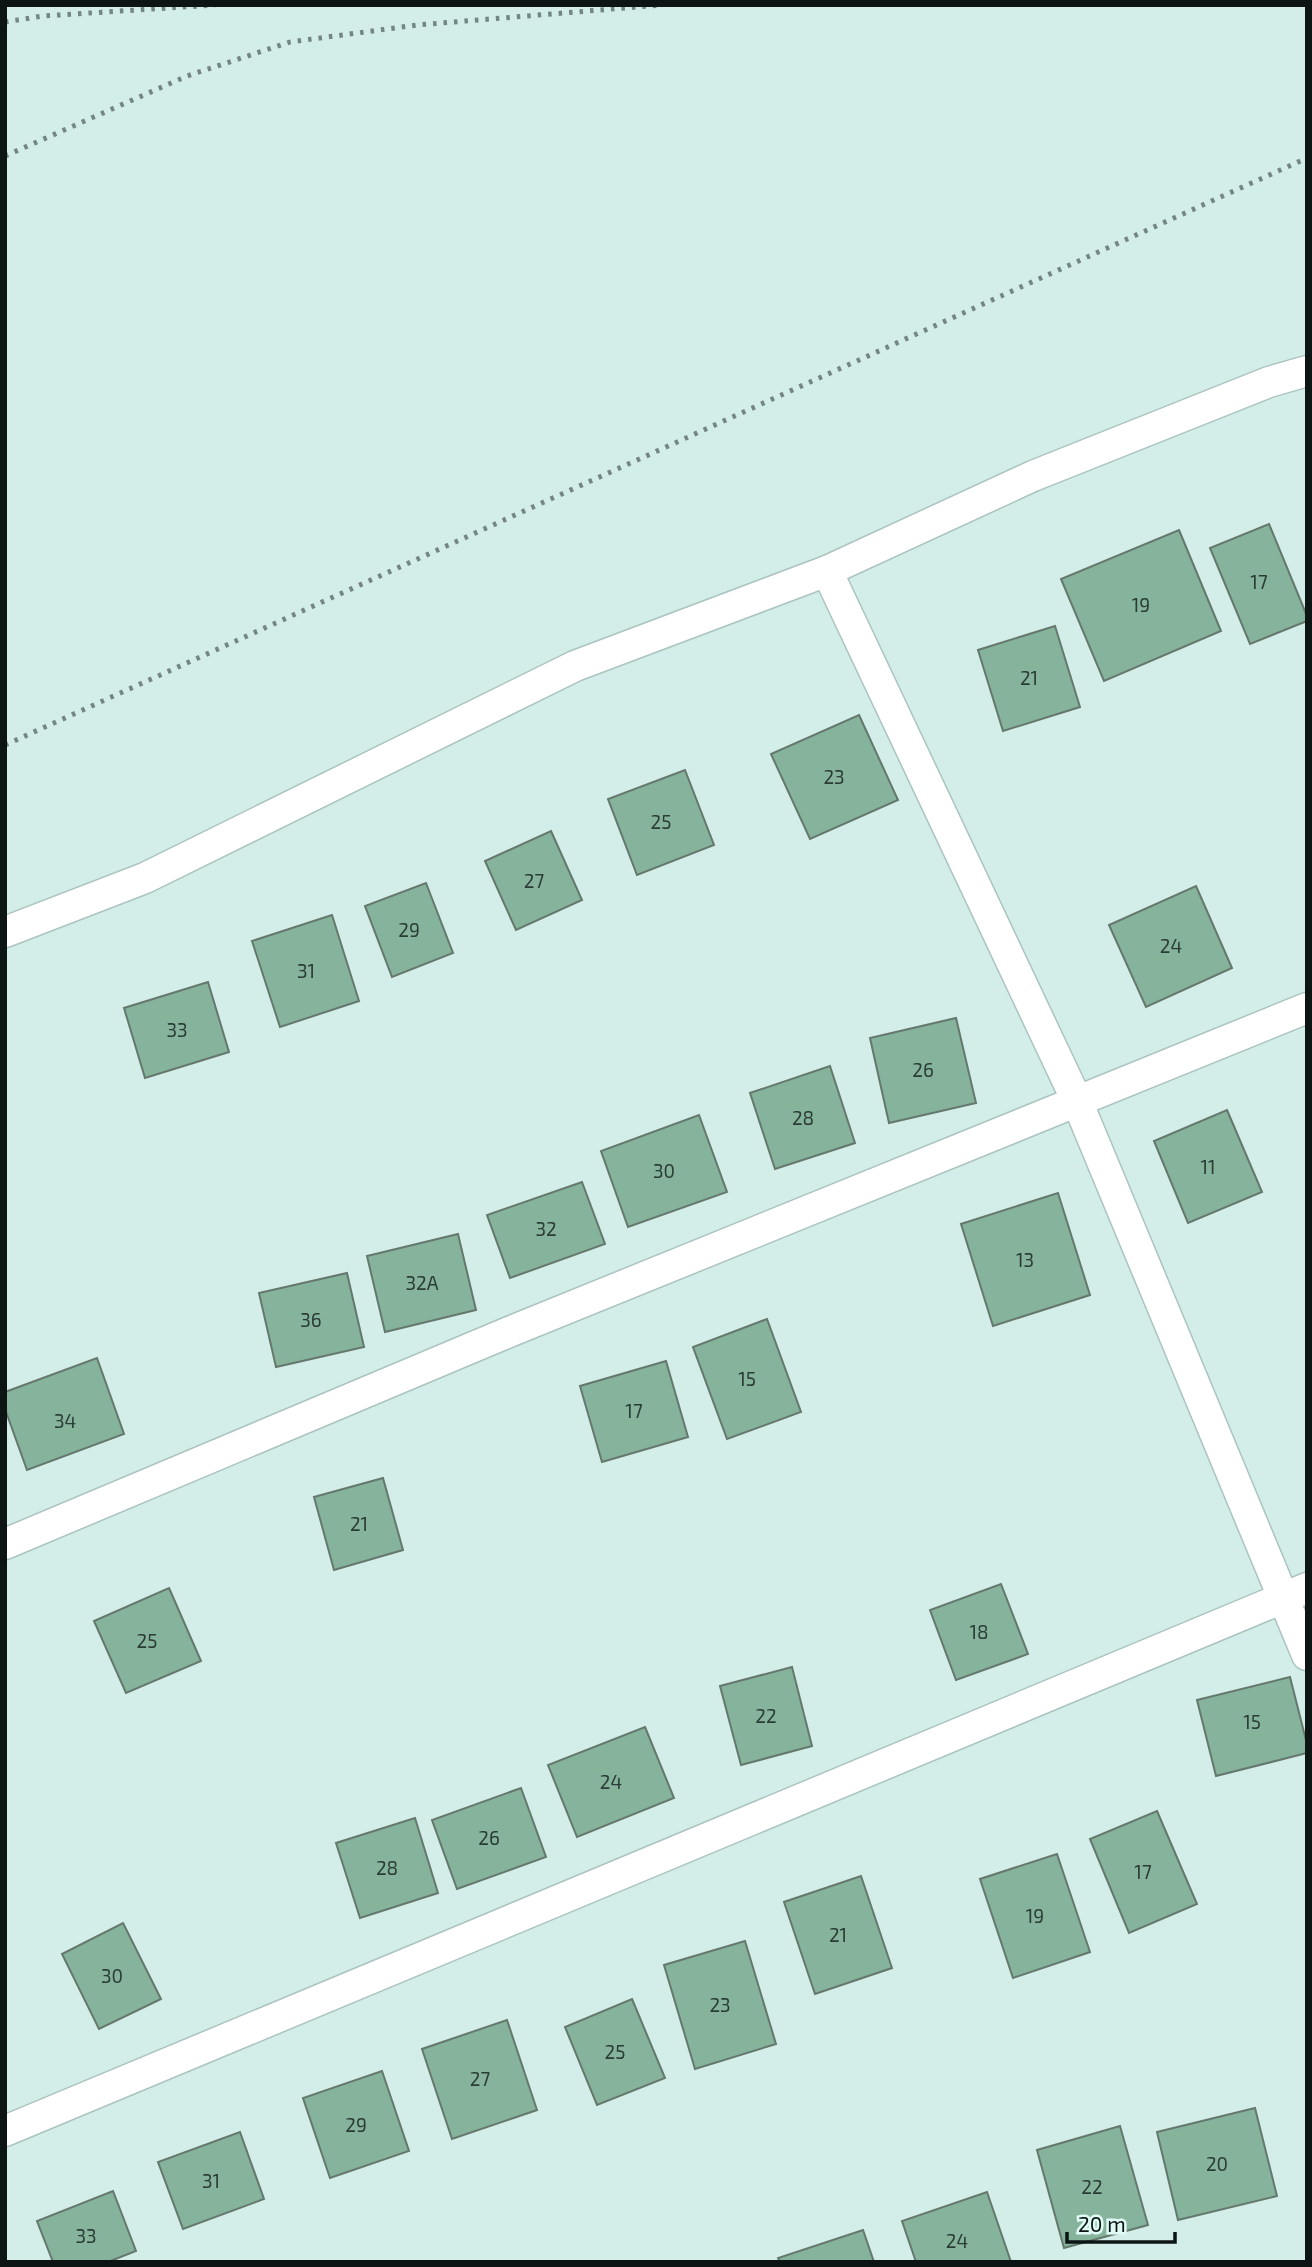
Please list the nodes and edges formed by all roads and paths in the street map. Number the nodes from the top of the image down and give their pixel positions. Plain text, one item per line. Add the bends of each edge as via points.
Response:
1 (1307, 371) edge
2 (827, 571) junction
3 (5, 932) edge
4 (1307, 1008) edge
5 (1077, 1101) junction
6 (5, 1544) edge
7 (1295, 1593) edge
8 (1307, 1655) edge
9 (5, 2131) edge

1 - 2 street via 1033,476
2 - 3 street via 575,666 145,878
2 - 5 street
4 - 5 street
5 - 6 street
5 - 7 street
7 - 8 street
7 - 9 street

